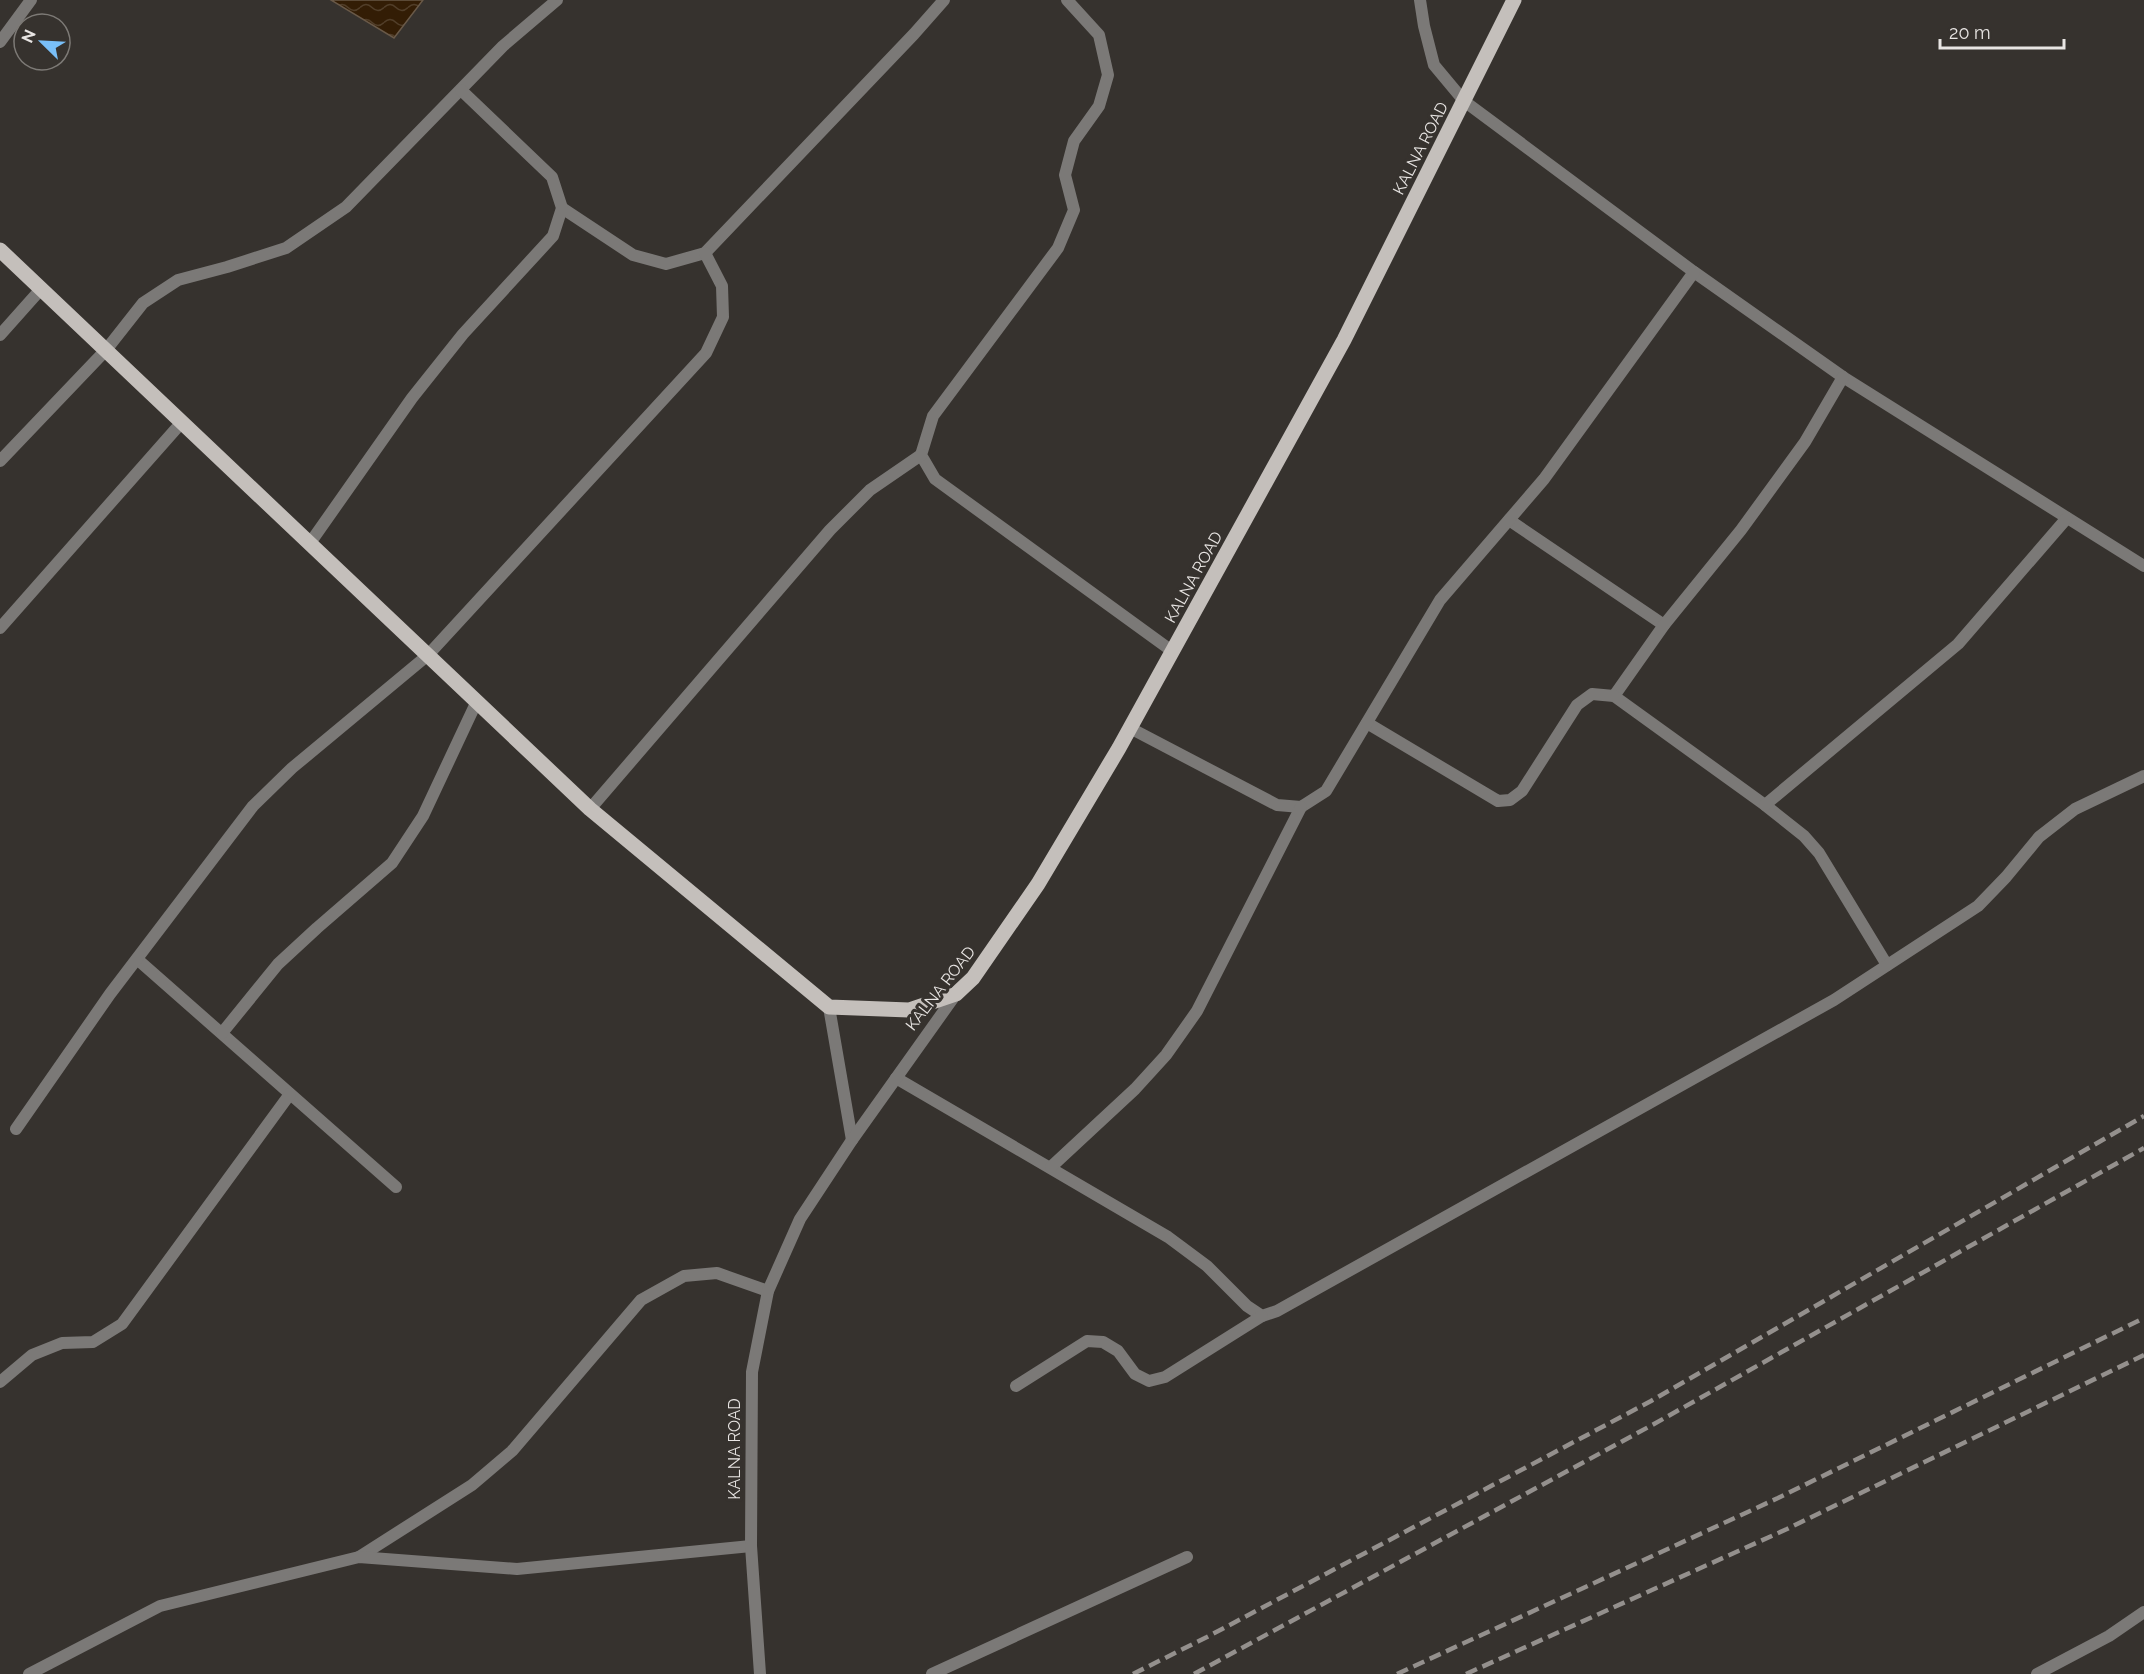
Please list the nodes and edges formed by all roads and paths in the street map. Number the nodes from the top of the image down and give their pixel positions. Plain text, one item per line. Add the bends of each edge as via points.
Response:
1 (31, 0) edge
2 (557, 0) edge
3 (944, 0) edge
4 (1067, 0) edge
5 (1420, 0) edge
6 (1514, 0) edge
7 (0, 42) edge
8 (460, 90) junction
9 (1464, 101) junction
10 (562, 208) junction
11 (0, 250) edge
12 (705, 253) junction
13 (1694, 272) junction
14 (41, 289) junction
15 (0, 335) edge
16 (106, 350) junction
17 (1843, 377) junction
18 (182, 422) junction
19 (921, 455) junction
20 (0, 460) edge
21 (2067, 518) junction
22 (1509, 520) junction
23 (310, 543) junction
24 (2144, 566) edge
25 (1664, 625) junction
26 (0, 628) edge
27 (1172, 651) junction
28 (428, 655) junction
29 (1614, 696) junction
30 (477, 701) junction
31 (1367, 723) junction
32 (1130, 728) junction
33 (2144, 776) edge
34 (1766, 805) junction
35 (1301, 807) junction
36 (590, 809) junction
37 (137, 959) junction
38 (1887, 965) junction
39 (956, 994) junction
40 (829, 1007) junction
41 (222, 1034) junction
42 (896, 1078) junction
43 (290, 1094) junction
44 (16, 1129) dead end
45 (852, 1140) junction
46 (1051, 1167) junction
47 (396, 1187) dead end
48 (768, 1291) junction
49 (1262, 1316) junction
50 (0, 1382) edge
51 (1016, 1386) dead end
52 (751, 1546) junction
53 (359, 1557) junction
54 (1187, 1557) dead end
55 (2144, 1612) edge
56 (29, 1674) edge
57 (759, 1674) edge
58 (932, 1674) edge
59 (2037, 1674) edge

1 - 7 street
2 - 8 street
3 - 12 street
4 - 19 street via 1098,35 1108,75 1099,106 1074,141 1065,175 1074,210 1058,248 933,416
5 - 9 street via 1434,65
6 - 9 main road, KALNA ROAD
8 - 10 street via 552,177
8 - 16 street via 346,207 286,248 178,280 143,303
9 - 13 street
9 - 27 main road, KALNA ROAD via 1344,340
10 - 12 street via 633,255 666,264
10 - 23 street via 553,236 463,333
11 - 14 main road
12 - 28 street via 722,286 723,317 706,353
13 - 17 street
13 - 22 street via 1544,479
14 - 15 street
14 - 16 main road
16 - 18 main road
16 - 20 street
17 - 21 street
17 - 25 street via 1805,442 1741,531
18 - 23 main road
18 - 26 street
19 - 27 street via 935,478
19 - 36 street via 870,490 830,530
21 - 24 street
21 - 34 street via 1958,644
22 - 25 street
22 - 31 street via 1440,600
23 - 28 main road
25 - 29 street
27 - 32 main road, KALNA ROAD
28 - 30 main road
28 - 37 street via 292,768 254,806
29 - 31 street via 1592,694 1577,705 1522,791 1510,800 1498,801
29 - 34 street
30 - 36 main road
30 - 41 street via 423,816 392,863 278,964
31 - 35 street via 1326,791
32 - 35 street via 1277,805
32 - 39 main road, KALNA ROAD via 1038,884 973,978
33 - 38 street via 2075,809 2039,837 1978,906
34 - 38 street via 1819,853
35 - 46 street via 1197,1011 1135,1089
36 - 40 main road
37 - 41 street
37 - 44 street
38 - 49 street via 1823,1006
39 - 40 main road via 909,1010
39 - 42 street, KALNA ROAD
40 - 45 street
41 - 43 street
42 - 45 street, KALNA ROAD
42 - 46 street
43 - 47 street
43 - 50 street via 122,1324 93,1342 62,1343 32,1355
45 - 48 street, KALNA ROAD via 800,1219
46 - 49 street via 1168,1237
48 - 52 street, KALNA ROAD via 752,1372
48 - 53 street via 717,1273 684,1276 641,1300 512,1451 472,1485
49 - 51 street via 1165,1377 1149,1382 1135,1374 1118,1351 1102,1342 1087,1341
52 - 53 street via 518,1569
52 - 57 street, KALNA ROAD
53 - 56 street via 160,1606
54 - 58 street
55 - 59 street via 2109,1636

